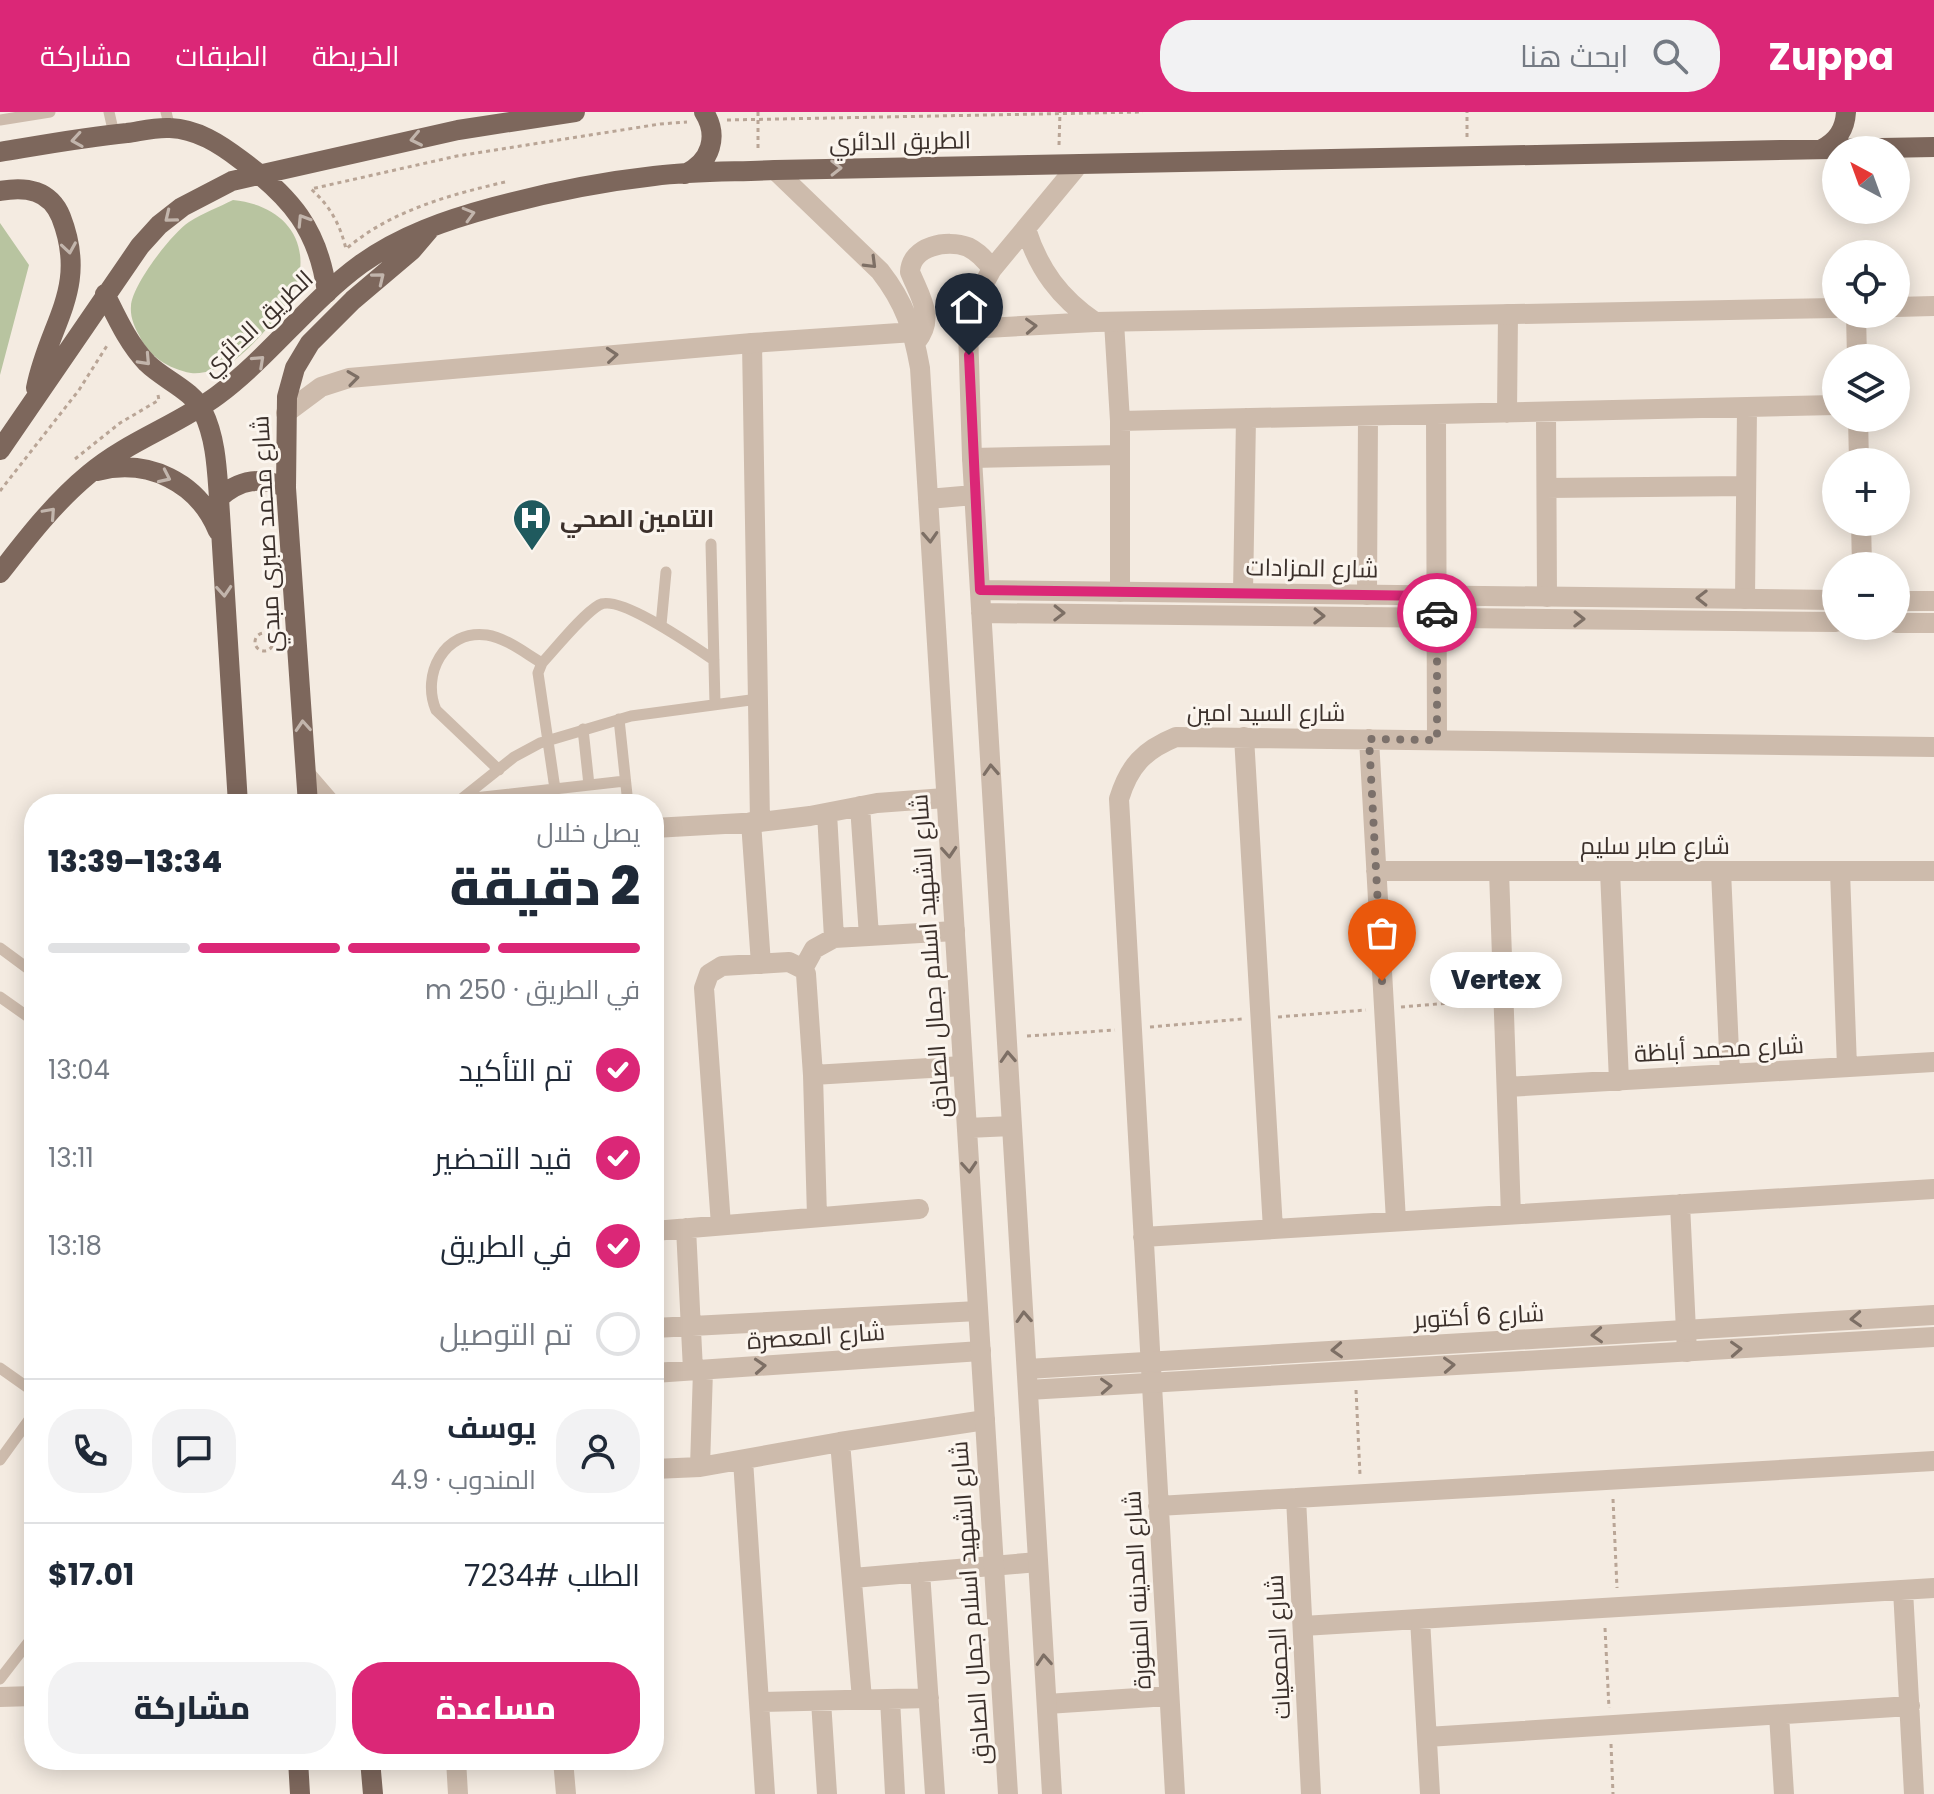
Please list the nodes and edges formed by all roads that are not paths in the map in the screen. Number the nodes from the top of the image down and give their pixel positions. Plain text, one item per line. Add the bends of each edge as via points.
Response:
1 (50, 112) edge
2 (109, 112) edge
3 (575, 112) edge
4 (704, 112) edge
5 (1846, 112) edge
6 (0, 120) edge
7 (168, 120) edge
8 (114, 134) junction
9 (1838, 136) edge
10 (1910, 147) edge
11 (1934, 147) edge
12 (1822, 149) edge
13 (0, 152) edge
14 (1070, 164) junction
15 (767, 170) junction
16 (259, 173) junction
17 (685, 174) junction
18 (0, 191) edge
19 (434, 225) junction
20 (1026, 229) junction
21 (992, 269) junction
22 (327, 293) junction
23 (105, 294) junction
24 (1934, 306) edge
25 (1910, 307) edge
26 (1822, 308) edge
27 (1508, 314) junction
28 (1104, 322) junction
29 (968, 329) junction
30 (915, 337) junction
31 (752, 343) junction
32 (35, 402) junction
33 (1822, 405) edge
34 (201, 408) junction
35 (1747, 408) junction
36 (1546, 412) junction
37 (286, 413) junction
38 (1507, 413) junction
39 (1436, 414) junction
40 (1368, 416) junction
41 (1246, 418) junction
42 (1120, 421) junction
43 (0, 450) edge
44 (1120, 455) junction
45 (972, 458) junction
46 (90, 473) junction
47 (1746, 486) junction
48 (286, 488) junction
49 (1547, 488) junction
50 (974, 495) junction
51 (219, 498) junction
52 (928, 499) junction
53 (221, 538) junction
54 (711, 544) dead end
55 (666, 572) dead end
56 (0, 573) edge
57 (980, 590) junction
58 (1120, 592) junction
59 (1243, 593) junction
60 (1367, 595) junction
61 (1437, 596) junction
62 (1547, 597) junction
63 (1745, 599) junction
64 (1822, 600) edge
65 (1910, 601) edge
66 (1934, 601) edge
67 (981, 613) junction
68 (1437, 618) junction
69 (1822, 622) edge
70 (1910, 623) edge
71 (1934, 623) edge
72 (661, 625) junction
73 (714, 660) junction
74 (542, 663) junction
75 (758, 699) junction
76 (715, 704) junction
77 (619, 719) junction
78 (583, 729) junction
79 (1244, 737) junction
80 (1369, 739) junction
81 (550, 740) junction
82 (1437, 740) junction
83 (1934, 747) edge
84 (499, 770) junction
85 (306, 775) junction
86 (625, 781) junction
87 (589, 785) junction
88 (555, 789) junction
89 (237, 794) edge
90 (307, 794) edge
91 (322, 794) edge
92 (469, 794) edge
93 (515, 794) edge
94 (627, 794) edge
95 (945, 798) junction
96 (860, 806) junction
97 (827, 813) junction
98 (756, 822) junction
99 (664, 827) edge
100 (1376, 871) junction
101 (1499, 871) junction
102 (1610, 871) junction
103 (1721, 871) junction
104 (1840, 871) junction
105 (1934, 871) edge
106 (955, 931) junction
107 (869, 936) junction
108 (834, 938) junction
109 (0, 948) edge
110 (761, 964) junction
111 (24, 966) edge
112 (803, 969) junction
113 (0, 997) edge
114 (24, 1014) edge
115 (1934, 1062) edge
116 (963, 1066) junction
117 (1847, 1067) junction
118 (1730, 1074) junction
119 (813, 1075) junction
120 (1619, 1081) junction
121 (1507, 1087) junction
122 (1012, 1126) junction
123 (967, 1128) junction
124 (1934, 1189) edge
125 (1680, 1204) junction
126 (919, 1209) dead end
127 (1511, 1215) junction
128 (817, 1217) junction
129 (1396, 1221) junction
130 (721, 1225) junction
131 (686, 1228) junction
132 (1273, 1229) junction
133 (664, 1230) edge
134 (1143, 1237) junction
135 (978, 1311) junction
136 (1934, 1315) edge
137 (691, 1326) junction
138 (664, 1327) edge
139 (1686, 1330) junction
140 (1934, 1337) edge
141 (981, 1351) junction
142 (1687, 1352) junction
143 (1149, 1362) junction
144 (0, 1368) edge
145 (1027, 1369) junction
146 (698, 1370) junction
147 (664, 1372) edge
148 (1150, 1383) junction
149 (24, 1385) edge
150 (1028, 1390) junction
151 (985, 1420) junction
152 (24, 1427) edge
153 (840, 1442) junction
154 (0, 1460) edge
155 (743, 1460) junction
156 (1934, 1461) edge
157 (700, 1467) junction
158 (664, 1469) edge
159 (1296, 1498) junction
160 (1158, 1506) junction
161 (1038, 1562) junction
162 (994, 1566) junction
163 (920, 1572) junction
164 (853, 1578) junction
165 (1934, 1588) edge
166 (1903, 1590) junction
167 (1420, 1619) junction
168 (1303, 1626) junction
169 (24, 1648) edge
170 (0, 1679) edge
171 (24, 1696) edge
172 (1168, 1696) junction
173 (0, 1697) edge
174 (929, 1698) junction
175 (862, 1699) junction
176 (890, 1699) junction
177 (821, 1701) junction
178 (759, 1702) junction
179 (1047, 1704) junction
180 (1910, 1706) junction
181 (1779, 1715) junction
182 (1427, 1737) junction
183 (299, 1770) edge
184 (371, 1770) edge
185 (457, 1770) edge
186 (564, 1770) edge
187 (300, 1794) edge
188 (373, 1794) edge
189 (458, 1794) edge
190 (566, 1794) edge
191 (765, 1794) edge
192 (827, 1794) edge
193 (895, 1794) edge
194 (935, 1794) edge
195 (1008, 1794) edge
196 (1052, 1794) edge
197 (1175, 1794) edge
198 (1311, 1794) edge
199 (1430, 1794) edge
200 (1784, 1794) edge
201 (1914, 1794) edge

1 - 6 lane
2 - 8 lane
3 -> 16 main road via 458,130
4 - 17 main road via 712,128 710,150
5 - 9 main road
7 - 8 main road
7 - 16 main road via 223,146
8 -> 13 main road
10 - 11 main road, الطريق الدائري
12 - 14 main road, الطريق الدائري
15 -> 14 main road, الطريق الدائري
14 - 20 street
15 - 17 main road, الطريق الدائري
15 -> 30 street, شارع الشهيد اسلام جمال الصادق via 880,271 901,300
22 -> 16 main road via 319,254 302,217
16 -> 23 main road via 206,192 159,225
19 -> 17 main road, الطريق الدائري via 549,192
18 -> 32 main road via 27,188 46,197 58,211 69,245 70,287
19 - 22 main road, الطريق الدائري via 395,242
37 -> 19 main road, شارع محمد صبرى مبدي via 290,381 310,343
20 - 21 street
20 - 28 street via 1051,283 1075,308
21 - 29 street via 970,309
21 - 30 street via 972,249 954,244 933,246 915,257 910,272 927,317
34 -> 22 main road, الطريق الدائري via 258,362
23 - 32 main road
23 -> 34 main road via 148,364
24 - 25 street
26 - 27 street
27 - 28 street
27 - 38 street
29 -> 28 street
28 - 42 street
29 - 45 street
30 - 31 street
30 - 52 street, شارع الشهيد اسلام جمال الصادق
37 -> 31 street via 321,387 349,378
31 - 75 street
32 - 43 main road
33 - 35 street
34 - 46 main road, الطريق الدائري
34 - 51 main road, شارع محمد صبرى مبدي via 213,446
35 - 36 street
35 - 47 street
36 - 38 street
36 - 49 street
37 - 48 main road, شارع محمد صبرى مبدي
38 - 39 street
39 - 40 street
39 - 61 street
40 - 41 street
40 - 60 street
41 - 42 street
41 - 59 street
42 - 44 street
44 - 45 street
44 - 58 street
45 - 50 street
46 -> 53 main road via 130,467 169,477 201,502
56 -> 46 main road, الطريق الدائري
47 - 49 street
47 - 63 street
48 - 51 main road via 251,481
85 -> 48 main road, شارع محمد صبرى مبدي
49 - 62 street
50 - 52 street
50 - 57 street
51 - 53 main road, شارع محمد صبرى مبدي
52 -> 95 street, شارع الشهيد اسلام جمال الصادق
53 -> 89 main road, شارع محمد صبرى مبدي
54 - 73 lane
55 - 72 lane
57 - 58 street, شارع المزادات
57 - 67 street
58 - 59 street, شارع المزادات
59 - 60 street, شارع المزادات
60 - 61 street, شارع المزادات
61 - 62 street, شارع المزادات
61 - 68 street
63 -> 62 street, شارع المزادات
63 - 64 street, شارع المزادات
65 - 66 street
67 -> 68 street, شارع المزادات
122 -> 67 street
68 -> 69 street, شارع المزادات
68 - 82 street
70 - 71 street
72 - 73 lane
72 - 74 lane via 606,603
73 - 76 lane
74 - 81 lane via 538,685
74 - 84 lane via 497,638 472,635 448,646 432,671 436,710
75 - 76 lane
75 - 98 street
76 - 77 lane
77 - 78 lane
77 - 86 lane
78 - 81 lane
78 - 87 lane
79 - 80 street, شارع السيد امين
79 - 132 street
79 - 134 street, شارع السيد امين via 1176,737 1155,745 1125,778 1119,799
80 - 82 street, شارع السيد امين
80 - 100 street
81 - 84 lane via 522,751
81 - 88 lane
82 - 83 street, شارع السيد امين
84 - 92 lane
85 - 90 main road, شارع محمد صبرى مبدي
85 - 91 street
86 - 87 lane
86 - 94 lane
87 - 88 lane
88 - 93 lane
95 - 96 street
95 -> 106 street, شارع الشهيد اسلام جمال الصادق
96 - 97 street
96 - 107 street
97 - 98 street
97 - 108 street
98 - 99 street
98 - 110 street
100 - 101 street, شارع صابر سليم
100 - 129 street
101 - 102 street, شارع صابر سليم
101 - 121 street
102 - 103 street, شارع صابر سليم
102 - 120 street
103 - 104 street, شارع صابر سليم
103 - 118 street
104 - 105 street, شارع صابر سليم
104 - 117 street
106 - 107 street
106 - 116 street, شارع الشهيد اسلام جمال الصادق
107 - 108 street
108 - 112 street via 814,949
109 - 111 lane
110 - 112 street via 789,962
110 - 130 street via 722,966 709,974 704,988
112 - 119 street
113 - 114 lane
115 - 117 street, شارع محمد أباظة
116 - 119 street
116 - 123 street, شارع الشهيد اسلام جمال الصادق
117 - 118 street, شارع محمد أباظة
118 - 120 street, شارع محمد أباظة
119 - 128 street
120 - 121 street, شارع محمد أباظة
121 - 127 street
122 - 123 street
145 -> 122 street
123 -> 135 street, شارع الشهيد اسلام جمال الصادق
124 - 125 street
125 - 127 street
125 - 139 street
126 - 128 street
127 - 129 street
128 - 130 street
129 - 132 street
130 - 131 street
131 - 133 street
131 - 137 street
132 - 134 street
134 - 143 street, شارع السيد امين
135 - 137 street, شارع المعصرة
135 - 141 street, شارع الشهيد اسلام جمال الصادق
136 -> 139 street, شارع 6 أكتوبر
137 - 138 street, شارع المعصرة
137 - 146 street
139 - 142 street
139 -> 143 street, شارع 6 أكتوبر
142 -> 140 street, شارع 6 أكتوبر
146 -> 141 street, شارع المعصرة
141 - 151 street, شارع الشهيد اسلام جمال الصادق
148 -> 142 street, شارع 6 أكتوبر
143 - 145 street, شارع 6 أكتوبر
143 - 148 street, شارع السيد امين
144 - 149 lane
145 - 150 street
146 - 147 street, شارع المعصرة
146 - 157 street
150 -> 148 street, شارع 6 أكتوبر
148 - 160 street, شارع المدينه المنورة
150 - 161 street
151 - 153 street
151 - 162 street, شارع الشهيد اسلام جمال الصادق
152 - 154 lane
153 - 155 street
153 - 164 street
155 - 157 street
155 - 178 street
156 - 159 street
157 - 158 street
159 - 160 street
159 - 168 street, شارع الجمعيات
160 - 172 street, شارع المدينه المنورة
161 - 162 street
179 -> 161 street
162 - 163 street
162 - 195 street, شارع الشهيد اسلام جمال الصادق
163 - 164 street
163 - 174 street
164 - 175 street
165 - 166 street
166 - 167 street
166 - 180 street
167 - 168 street
167 - 182 street
168 - 198 street, شارع الجمعيات
169 - 170 lane
171 - 173 street
172 - 179 street
172 - 197 street, شارع المدينه المنورة
174 - 176 street
174 - 194 street
175 - 176 street
175 - 177 street
176 - 193 street
177 - 178 street
177 - 192 street
178 - 191 street
179 - 196 street
180 - 181 street
180 - 201 street
181 - 182 street
181 - 200 street
182 - 199 street
183 - 187 main road
184 - 188 main road
185 - 189 street
186 - 190 street

